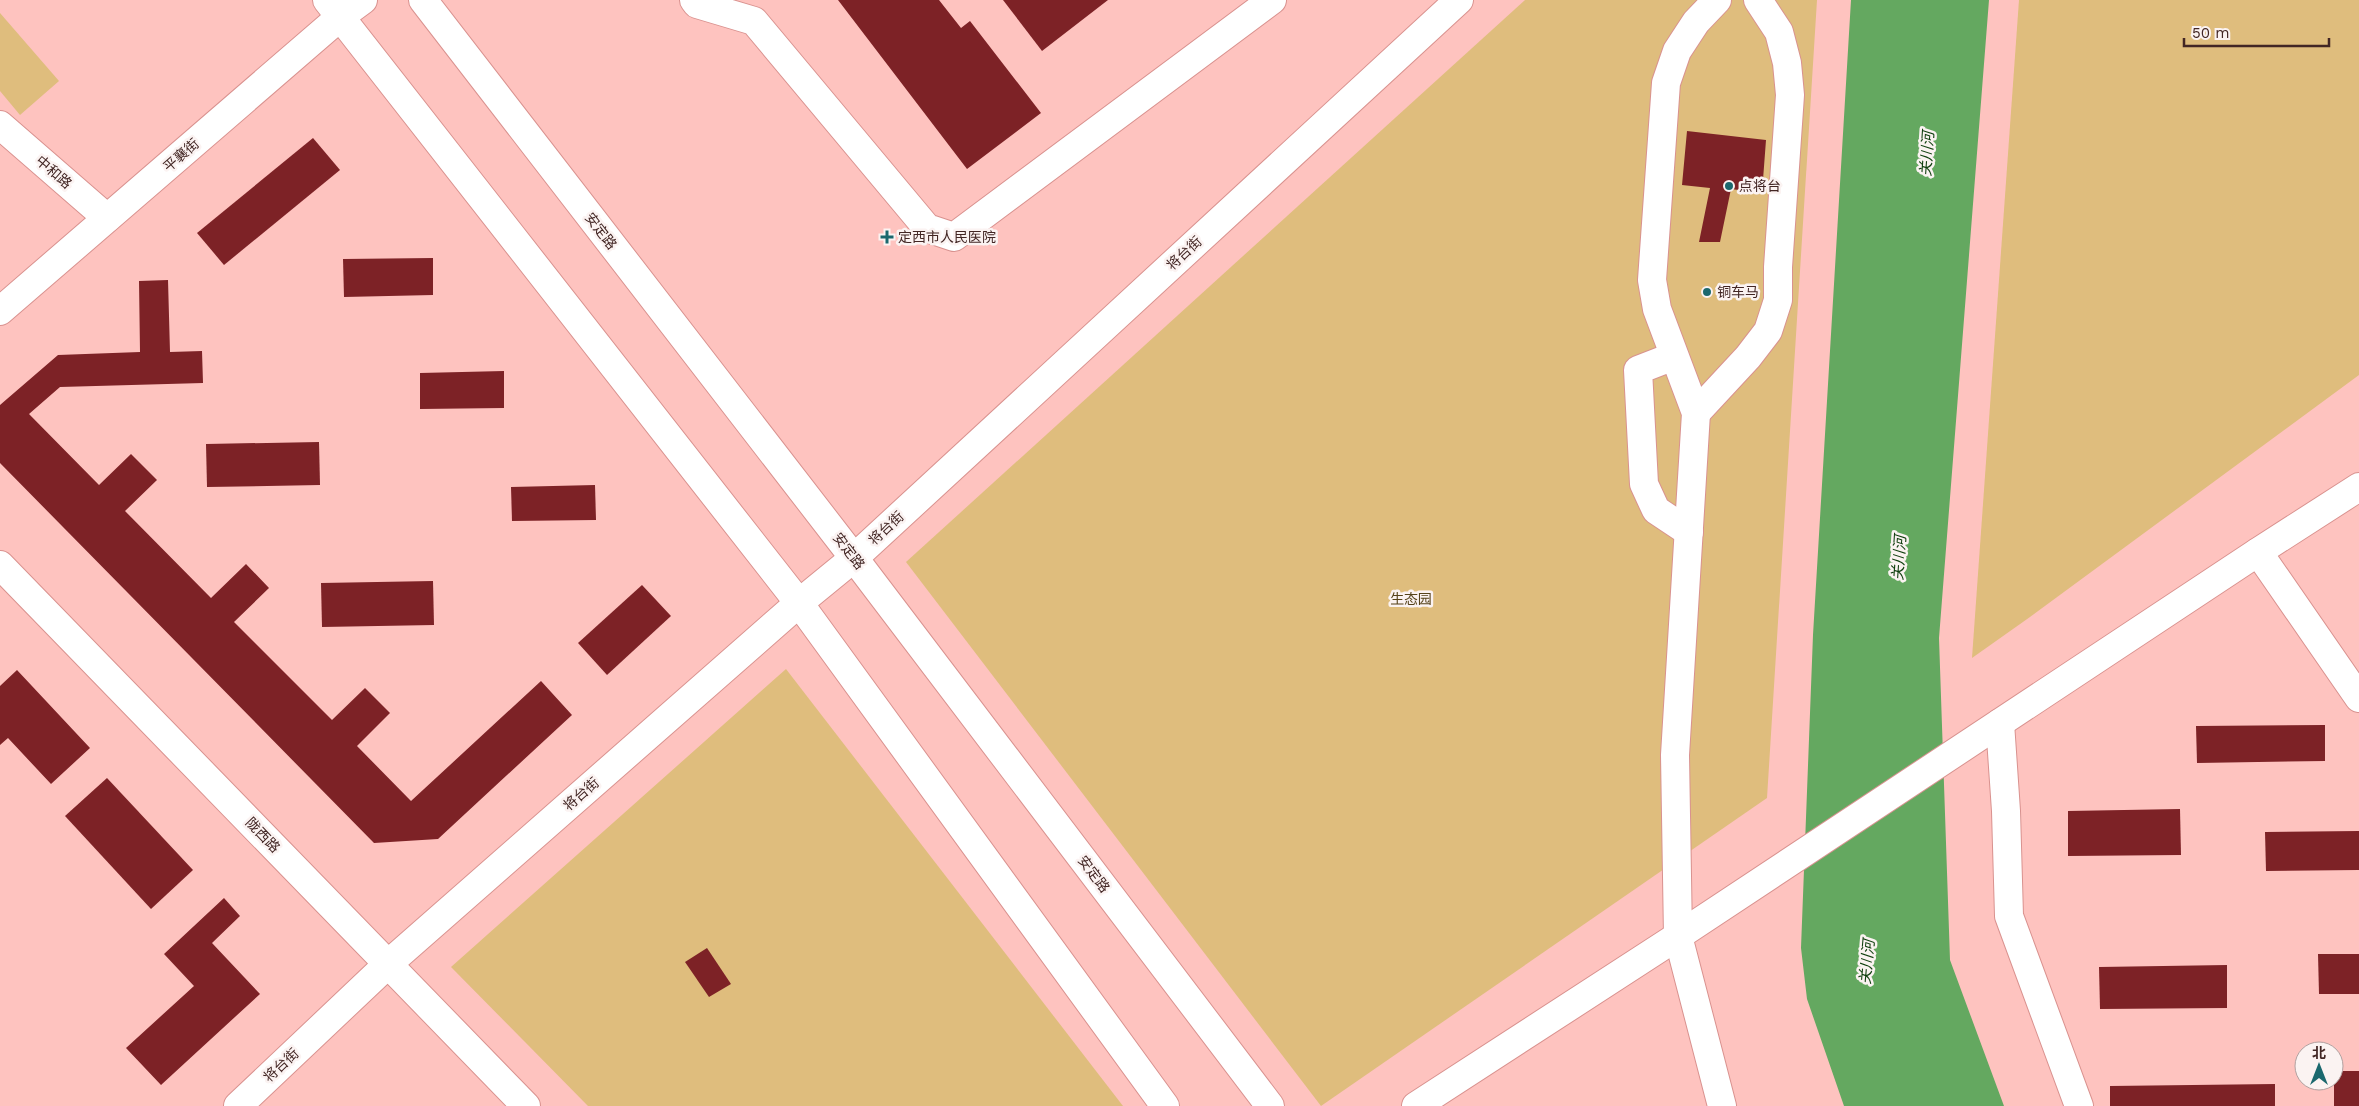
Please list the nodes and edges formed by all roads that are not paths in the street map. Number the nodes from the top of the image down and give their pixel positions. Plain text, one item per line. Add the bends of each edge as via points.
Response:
1 (363, 0) edge
2 (423, 0) edge
3 (694, 0) edge
4 (1272, 0) edge
5 (1459, 0) edge
6 (1716, 0) edge
7 (1758, 0) edge
8 (334, 8) edge
9 (0, 125) edge
10 (107, 218) junction
11 (0, 311) edge
12 (1674, 356) junction
13 (1696, 413) junction
14 (2359, 487) edge
15 (1689, 532) junction
16 (2258, 552) junction
17 (854, 558) junction
18 (0, 565) edge
19 (799, 603) junction
20 (2359, 698) edge
21 (2000, 723) junction
22 (1678, 936) junction
23 (388, 964) junction
24 (238, 1106) edge
25 (526, 1106) edge
26 (1165, 1106) edge
27 (1270, 1106) edge
28 (1416, 1106) edge
29 (1722, 1106) edge
30 (2079, 1106) edge

1 - 8 street, 平襄街
2 - 17 street, 安定路
3 - 4 street via 697,4 754,21 927,228 954,237
5 - 17 street, 将台街
6 - 12 street via 1696,22 1677,51 1666,83 1652,280 1657,309
7 - 13 street via 1779,32 1788,63 1790,95 1778,300 1768,331
8 - 10 street, 平襄街
8 - 19 street
9 - 10 street, 中和路
10 - 11 street, 平襄街
12 - 13 street
12 - 15 street via 1638,370 1644,484 1656,510
13 - 15 street
14 - 16 street
15 - 22 street via 1675,754
16 - 20 street
16 - 21 street
17 - 19 street, 将台街
17 - 27 street, 安定路
18 - 23 street, 陇西路
19 - 23 street, 将台街
19 - 26 street
21 - 22 street
21 - 30 street via 2009,916
22 - 28 street
22 - 29 street
23 - 24 street, 将台街
23 - 25 street, 陇西路

